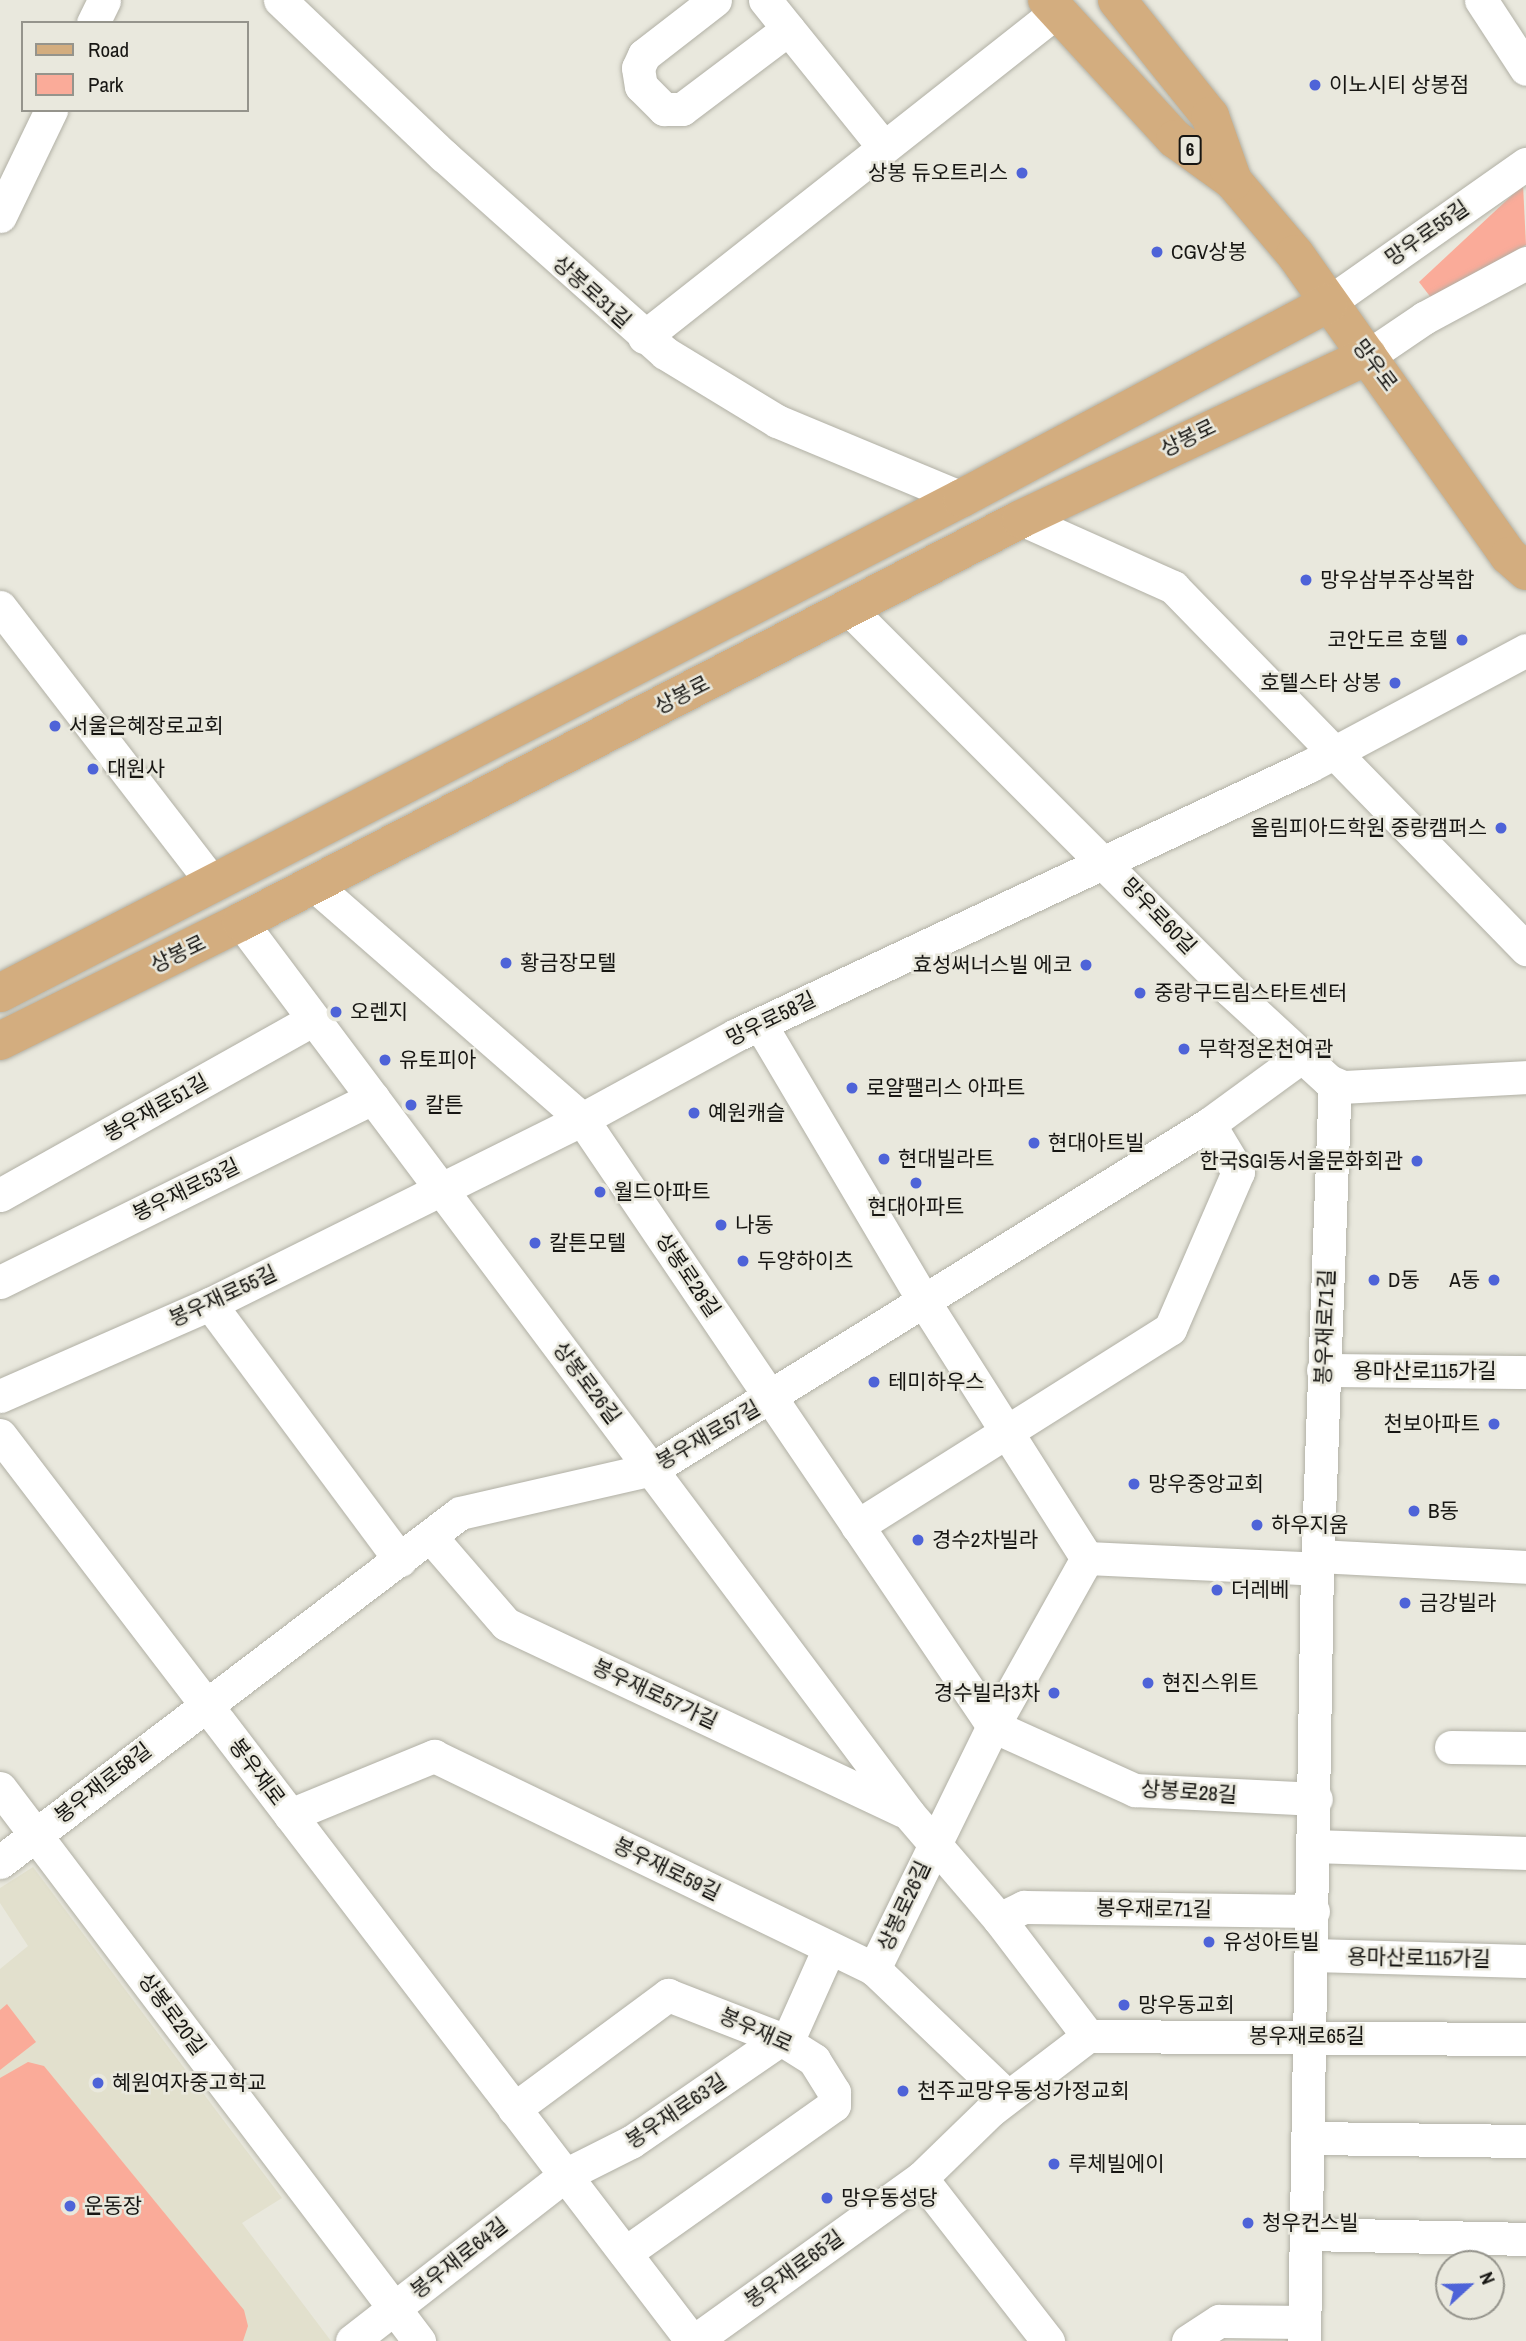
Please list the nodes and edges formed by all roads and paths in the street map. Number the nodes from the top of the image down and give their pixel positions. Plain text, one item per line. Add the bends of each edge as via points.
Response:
1 (104, 0) edge
2 (280, 0) edge
3 (715, 0) edge
4 (765, 0) edge
5 (1117, 0) edge
6 (1481, 0) edge
7 (1051, 6) edge
8 (94, 21) edge
9 (788, 29) junction
10 (1526, 69) edge
11 (50, 112) edge
12 (883, 145) junction
13 (1526, 164) edge
14 (1233, 181) junction
15 (0, 216) edge
16 (1526, 263) edge
17 (1328, 303) junction
18 (644, 337) junction
19 (1368, 356) junction
20 (962, 498) junction
21 (1021, 519) junction
22 (1517, 564) edge
23 (1526, 597) edge
24 (849, 609) junction
25 (1, 612) edge
26 (1526, 650) edge
27 (1334, 752) junction
28 (1108, 864) junction
29 (212, 884) junction
30 (314, 885) junction
31 (241, 922) junction
32 (1526, 949) edge
33 (0, 993) edge
34 (312, 1020) junction
35 (760, 1024) junction
36 (0, 1041) edge
37 (1301, 1057) junction
38 (1526, 1077) edge
39 (1335, 1085) junction
40 (373, 1098) junction
41 (582, 1119) junction
42 (1209, 1124) junction
43 (442, 1189) junction
44 (0, 1195) edge
45 (0, 1282) edge
46 (923, 1300) junction
47 (209, 1304) junction
48 (1323, 1370) junction
49 (1526, 1372) edge
50 (0, 1396) edge
51 (770, 1398) junction
52 (1009, 1430) junction
53 (0, 1435) edge
54 (652, 1469) junction
55 (857, 1526) junction
56 (430, 1536) junction
57 (1087, 1558) junction
58 (400, 1560) junction
59 (1318, 1563) junction
60 (1526, 1567) edge
61 (205, 1703) junction
62 (993, 1726) junction
63 (1451, 1747) dead end
64 (1526, 1748) edge
65 (0, 1788) edge
66 (1316, 1799) junction
67 (909, 1814) junction
68 (290, 1815) junction
69 (36, 1835) junction
70 (934, 1842) junction
71 (1314, 1846) junction
72 (1526, 1853) edge
73 (0, 1862) edge
74 (1313, 1911) junction
75 (999, 1919) junction
76 (829, 1948) junction
77 (1312, 1955) junction
78 (1526, 1961) edge
79 (874, 1969) junction
80 (1312, 2035) junction
81 (1088, 2036) junction
82 (1526, 2039) edge
83 (784, 2041) junction
84 (1007, 2096) junction
85 (513, 2109) junction
86 (1311, 2138) junction
87 (1526, 2141) edge
88 (565, 2175) junction
89 (921, 2178) junction
90 (1308, 2234) junction
91 (1526, 2239) edge
92 (625, 2253) junction
93 (395, 2309) junction
94 (1304, 2331) edge
95 (352, 2341) edge
96 (419, 2341) edge
97 (693, 2341) edge
98 (1048, 2341) edge
99 (1188, 2341) edge

1 - 8 street
2 - 18 street, 상봉로31길
3 - 9 street via 644,55 638,68 641,86 664,109 682,109
4 - 9 street
5 - 14 main road, 망우로 / 6 via 1210,116
6 - 10 street
7 - 12 street
7 - 14 main road, 망우로 / 6 via 1175,139
9 - 12 street
11 - 15 street
12 - 18 street
13 - 17 street, 망우로55길
14 - 17 main road, 망우로 / 6 via 1295,254
16 - 19 street via 1424,318
17 - 19 main road, 망우로 / 6
17 - 20 main road
18 - 20 street, 상봉로31길 via 706,381 777,421
19 - 21 main road, 상봉로
19 - 22 main road, 망우로 / 6
20 - 21 main road
20 - 29 main road
21 - 24 main road, 상봉로
21 - 27 street via 1173,586
22 - 23 main road, 망우로 / 6
24 - 28 street, 망우로60길
24 - 30 main road, 상봉로
25 - 29 street
26 - 27 street, 망우로58길
27 - 28 street, 망우로58길
27 - 32 street
28 - 35 street, 망우로58길
28 - 37 street, 망우로60길
29 - 33 main road
30 - 31 main road, 상봉로
30 - 41 street, 상봉로28길
31 - 34 street, 상봉로26길
31 - 36 main road, 상봉로
34 - 40 street, 상봉로26길
34 - 44 street, 봉우재로51길
35 - 41 street, 망우로58길
35 - 46 street
37 - 39 street, 망우로60길
37 - 42 street, 봉우재로57길
38 - 39 street
39 - 48 street, 봉우재로71길
40 - 43 street, 상봉로26길
40 - 45 street, 봉우재로53길
41 - 43 street, 망우로58길
41 - 51 street, 상봉로28길
42 - 46 street, 봉우재로57길
42 - 52 street via 1238,1172 1170,1329
43 - 47 street, 봉우재로55길
43 - 54 street, 상봉로26길
46 - 51 street, 봉우재로57길
46 - 52 street
47 - 50 street, 봉우재로55길
47 - 58 street
48 - 49 street, 용마산로115가길
48 - 59 street, 봉우재로71길
51 - 54 street, 봉우재로57길
51 - 55 street, 상봉로28길
52 - 55 street
52 - 57 street
53 - 61 street, 봉우재로
54 - 56 street, 봉우재로57길 via 460,1513
54 - 67 street, 상봉로26길
55 - 62 street, 상봉로28길
56 - 58 street, 봉우재로57길
56 - 67 street, 봉우재로57가길 via 506,1624
57 - 59 street
57 - 62 street
58 - 61 street, 봉우재로57길
59 - 60 street
59 - 66 street, 봉우재로71길
61 - 68 street, 봉우재로
61 - 69 street, 봉우재로58길
62 - 66 street, 상봉로28길 via 1135,1790
62 - 70 street
63 - 64 street
65 - 69 street, 상봉로20길
66 - 71 street, 봉우재로71길
67 - 70 street, 상봉로26길
68 - 76 street, 봉우재로59길 via 434,1756
68 - 85 street, 봉우재로
69 - 73 street, 봉우재로58길
69 - 93 street, 상봉로20길
70 - 75 street, 상봉로26길
70 - 79 street, 상봉로26길
71 - 72 street
71 - 74 street, 봉우재로71길
74 - 75 street, 봉우재로71길 via 1024,1907
74 - 77 street, 봉우재로71길
75 - 81 street
76 - 79 street, 봉우재로59길
76 - 83 street
77 - 78 street, 용마산로115가길
77 - 80 street, 봉우재로71길
79 - 84 street, 봉우재로59길
80 - 81 street, 봉우재로65길
80 - 82 street, 봉우재로65길
80 - 86 street, 봉우재로71길
81 - 84 street, 봉우재로65길
83 - 85 street, 봉우재로 via 668,1995
83 - 88 street, 봉우재로63길 via 631,2143
83 - 92 street, 봉우재로 via 814,2060 834,2092 834,2105
84 - 89 street, 봉우재로65길
85 - 88 street, 봉우재로
86 - 87 street
86 - 90 street, 봉우재로71길
88 - 92 street, 봉우재로
88 - 93 street, 봉우재로64길
89 - 97 street, 봉우재로65길
89 - 98 street
90 - 91 street
90 - 94 street, 봉우재로71길
92 - 97 street, 봉우재로
93 - 95 street, 봉우재로64길
93 - 96 street, 상봉로20길
94 - 99 street, 봉우재로71길 via 1222,2320

